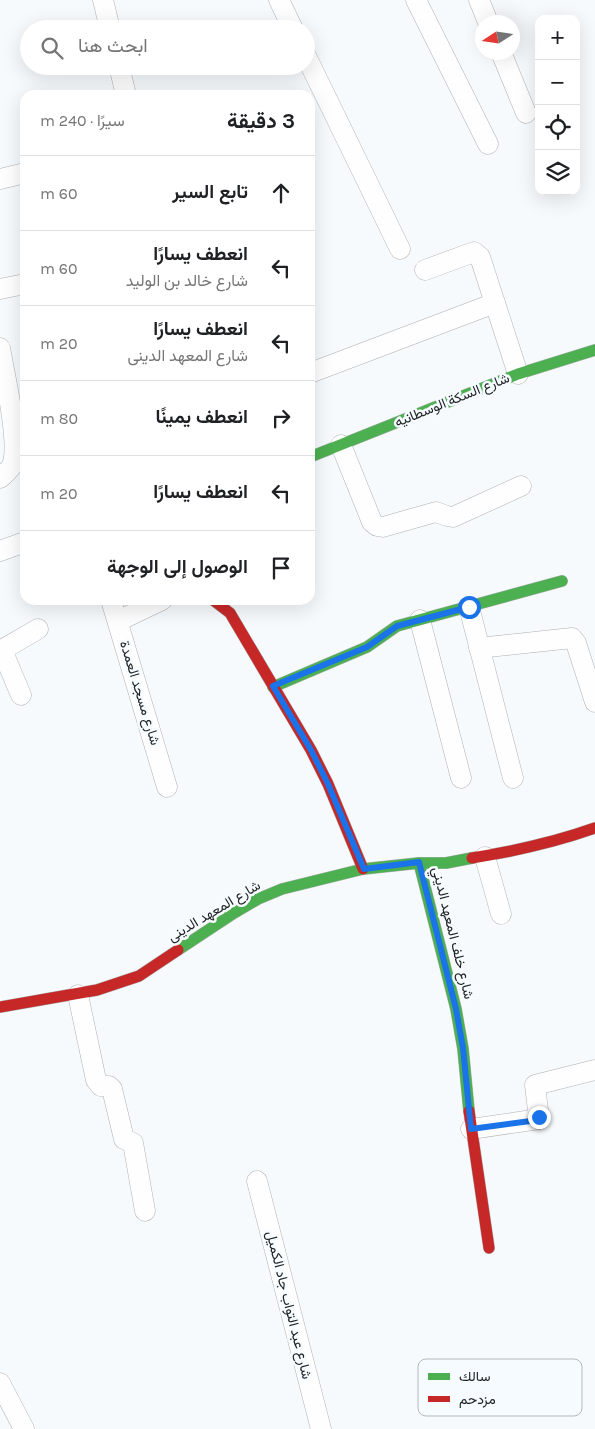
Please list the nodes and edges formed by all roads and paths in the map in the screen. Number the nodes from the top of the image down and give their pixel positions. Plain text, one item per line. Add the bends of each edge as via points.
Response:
1 (103, 0) edge
2 (279, 0) edge
3 (416, 0) edge
4 (479, 0) edge
5 (485, 15) edge
6 (108, 20) edge
7 (289, 20) edge
8 (504, 60) edge
9 (315, 74) edge
10 (121, 75) edge
11 (125, 90) edge
12 (526, 113) dead end
13 (488, 144) dead end
14 (20, 174) edge
15 (0, 179) edge
16 (400, 249) dead end
17 (425, 270) dead end
18 (20, 285) edge
19 (0, 288) edge
20 (495, 303) junction
21 (0, 348) edge
22 (595, 350) edge
23 (315, 371) edge
24 (518, 374) junction
25 (13, 433) edge
26 (341, 445) junction
27 (315, 455) edge
28 (12, 473) edge
29 (521, 486) dead end
30 (20, 544) edge
31 (0, 551) edge
32 (562, 581) dead end
33 (113, 605) edge
34 (152, 605) edge
35 (220, 605) edge
36 (469, 607) junction
37 (420, 620) junction
38 (118, 621) junction
39 (38, 629) dead end
40 (479, 648) junction
41 (1, 650) edge
42 (273, 686) junction
43 (22, 695) dead end
44 (595, 702) edge
45 (461, 778) dead end
46 (513, 778) dead end
47 (167, 787) dead end
48 (595, 828) edge
49 (485, 857) junction
50 (419, 862) junction
51 (364, 869) junction
52 (501, 914) dead end
53 (78, 995) junction
54 (0, 1007) edge
55 (595, 1070) edge
56 (471, 1129) junction
57 (257, 1181) dead end
58 (145, 1211) dead end
59 (489, 1248) dead end
60 (0, 1383) edge
61 (24, 1429) edge
62 (320, 1429) edge

1 - 6 street
2 - 7 street
3 - 13 street
4 - 5 street
8 - 12 street
9 - 16 street
10 - 11 street
14 - 15 street
17 - 20 street via 474,252 480,257
18 - 19 street
20 - 23 street
20 - 24 street
21 - 25 street
22 - 24 street, شارع السكة الوسطانيه
24 - 26 street, شارع السكة الوسطانيه
25 - 28 street
26 - 27 street, شارع السكة الوسطانيه
26 - 29 street via 372,522 378,526 436,512 453,517
30 - 31 street
32 - 36 street
33 - 38 street, شارع مسجد العمدة
34 - 38 street
35 - 42 street via 230,613
36 - 37 street
36 - 40 street
37 - 42 street via 397,626 367,647
37 - 45 street
38 - 47 street, شارع مسجد العمدة
39 - 41 street
40 - 44 street via 572,638
40 - 46 street
41 - 43 street
42 - 51 street via 328,784
48 - 49 street, شارع المعهد الدينى via 527,850
49 - 50 street, شارع المعهد الدينى via 446,863
49 - 52 street
50 - 51 street, شارع المعهد الدينى
50 - 56 street, شارع خلف المعهد الديني via 456,1009
51 - 53 street, شارع المعهد الدينى via 282,889 258,899 139,976
53 - 54 street, شارع المعهد الدينى
53 - 58 street via 96,1080 101,1086 112,1089 124,1139 133,1143
55 - 56 street via 534,1085 540,1119
56 - 59 street, شارع خلف المعهد الديني
57 - 62 street, شارع عبد التواب جاد الكميل
60 - 61 street

